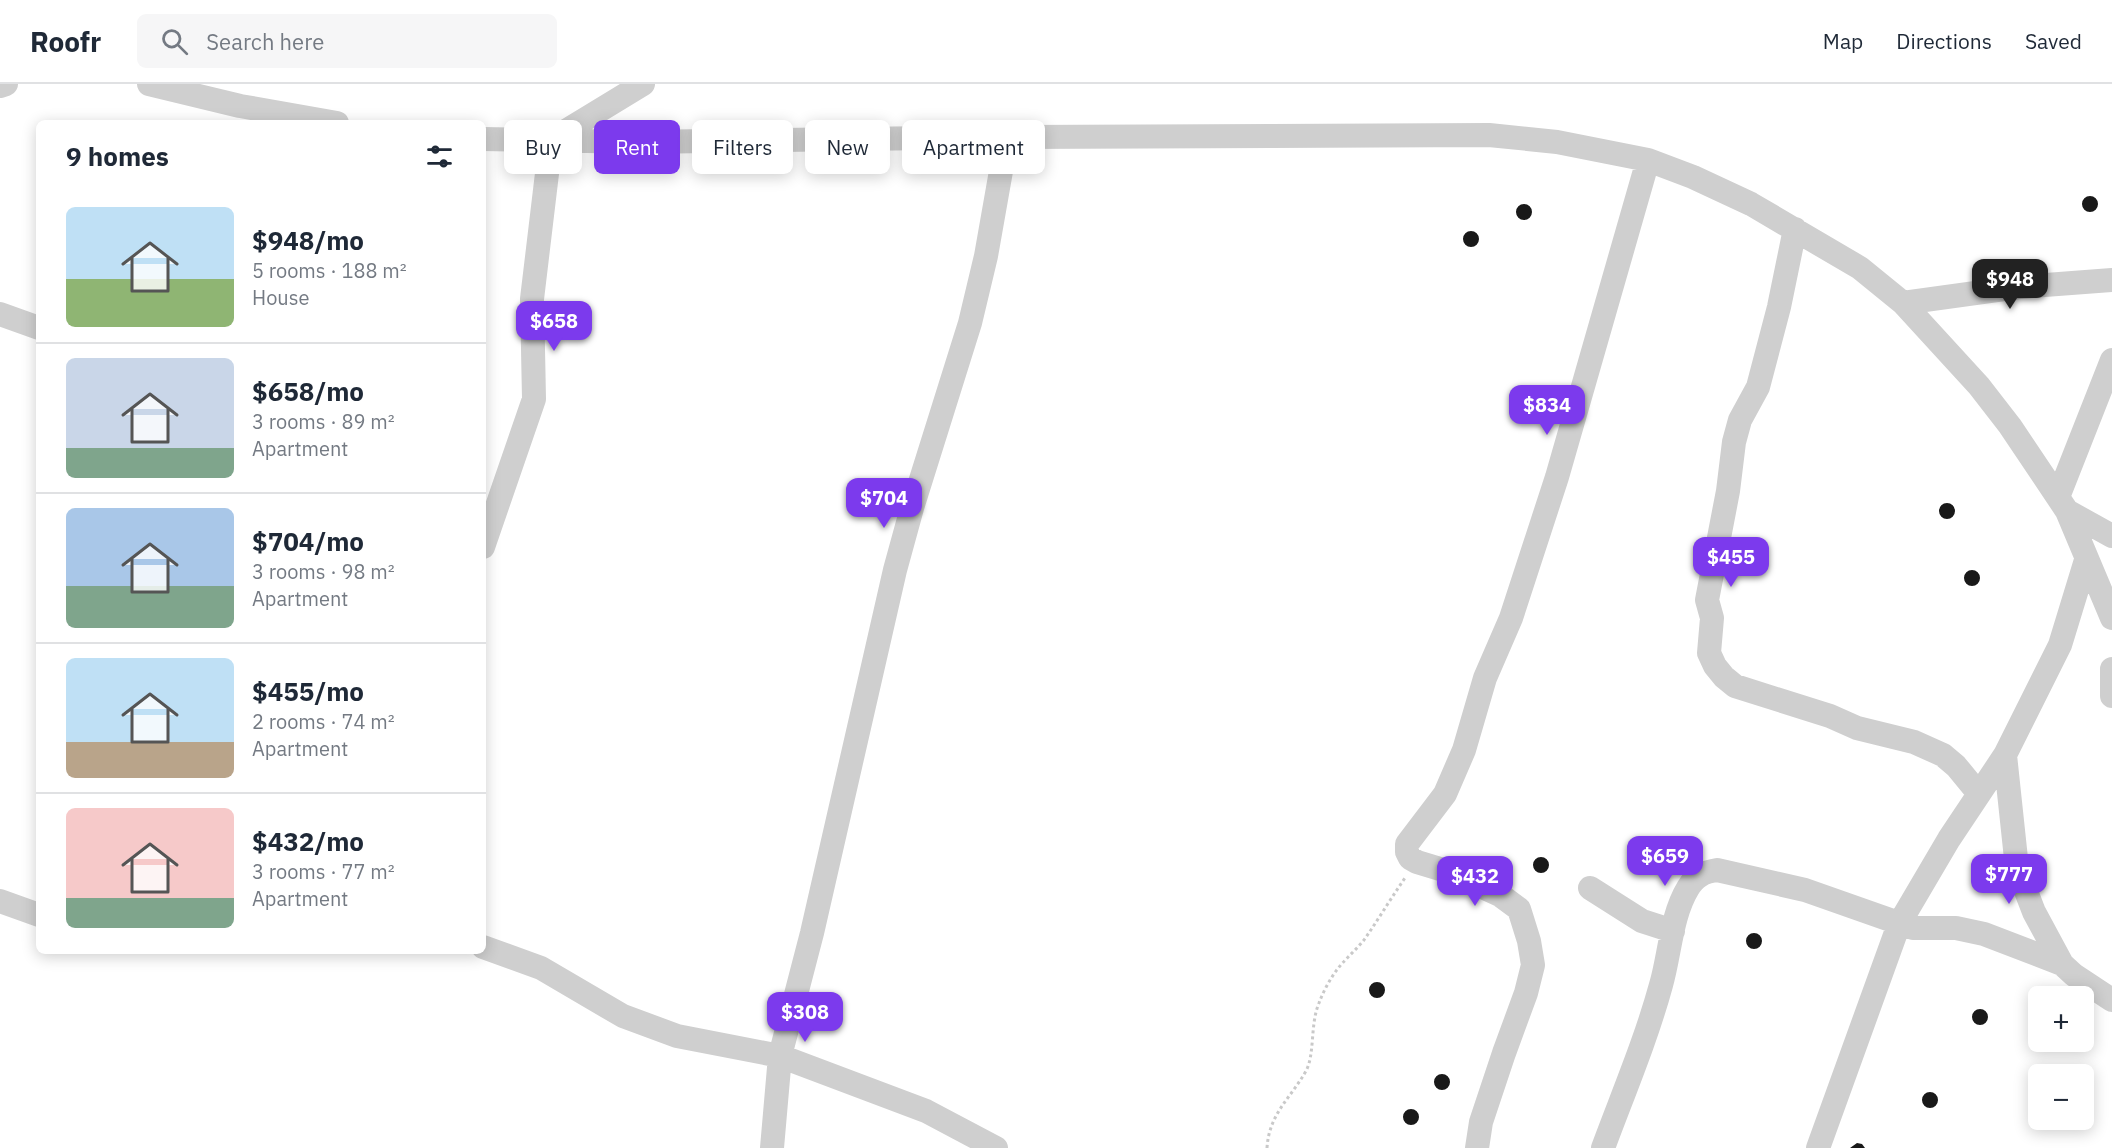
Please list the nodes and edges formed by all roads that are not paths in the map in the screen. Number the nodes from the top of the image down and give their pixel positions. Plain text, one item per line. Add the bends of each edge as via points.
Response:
1 (6, 84) edge
2 (149, 84) edge
3 (643, 84) edge
4 (0, 86) edge
5 (322, 120) edge
6 (582, 121) edge
7 (1045, 137) edge
8 (902, 138) edge
9 (486, 140) edge
10 (504, 140) edge
11 (582, 141) edge
12 (1648, 160) junction
13 (546, 174) edge
14 (1000, 174) edge
15 (1795, 229) junction
16 (2112, 280) edge
17 (1903, 303) junction
18 (0, 314) edge
19 (36, 327) edge
20 (2112, 360) edge
21 (2062, 504) junction
22 (2112, 536) edge
23 (486, 538) edge
24 (2086, 560) junction
25 (2112, 618) edge
26 (2112, 669) edge
27 (2112, 696) edge
28 (2005, 755) junction
29 (1979, 794) junction
30 (1590, 888) dead end
31 (0, 901) edge
32 (36, 914) edge
33 (1899, 924) junction
34 (1673, 931) junction
35 (486, 948) edge
36 (2062, 964) junction
37 (2112, 1000) edge
38 (780, 1056) junction
39 (772, 1148) edge
40 (996, 1148) edge
41 (1477, 1148) edge
42 (1603, 1148) edge
43 (1818, 1148) edge

1 - 4 street
2 - 5 street
3 - 6 street
7 - 12 street via 1489,135 1557,142
8 - 11 street
9 - 10 street
12 - 15 street via 1694,177
12 - 41 street via 1557,477 1510,618 1485,678 1464,750 1445,794 1407,844 1410,858 1500,895 1519,909 1529,941 1533,965 1526,993 1484,1112
13 - 23 street via 532,299 534,399
14 - 38 street via 970,323 895,570
15 - 17 street via 1860,268
15 - 29 street via 1758,387 1740,420 1734,442 1707,600 1713,618 1709,653 1715,666 1735,686 1857,728 1914,742 1943,755
16 - 17 street via 2019,287
17 - 21 street via 1979,386
18 - 19 street
20 - 21 street
21 - 22 street
21 - 24 street
24 - 25 street
24 - 28 street via 2060,645
26 - 27 street
28 - 29 street
28 - 36 street via 2017,868 2034,912
29 - 33 street
30 - 34 street via 1642,921
31 - 32 street
33 - 34 street via 1805,890 1717,870 1704,872 1687,888
33 - 36 street via 1913,928 1956,927
33 - 43 street
34 - 42 street via 1661,985
35 - 38 street via 541,968 623,1016 677,1036
36 - 37 street
38 - 39 street
38 - 40 street via 926,1111

